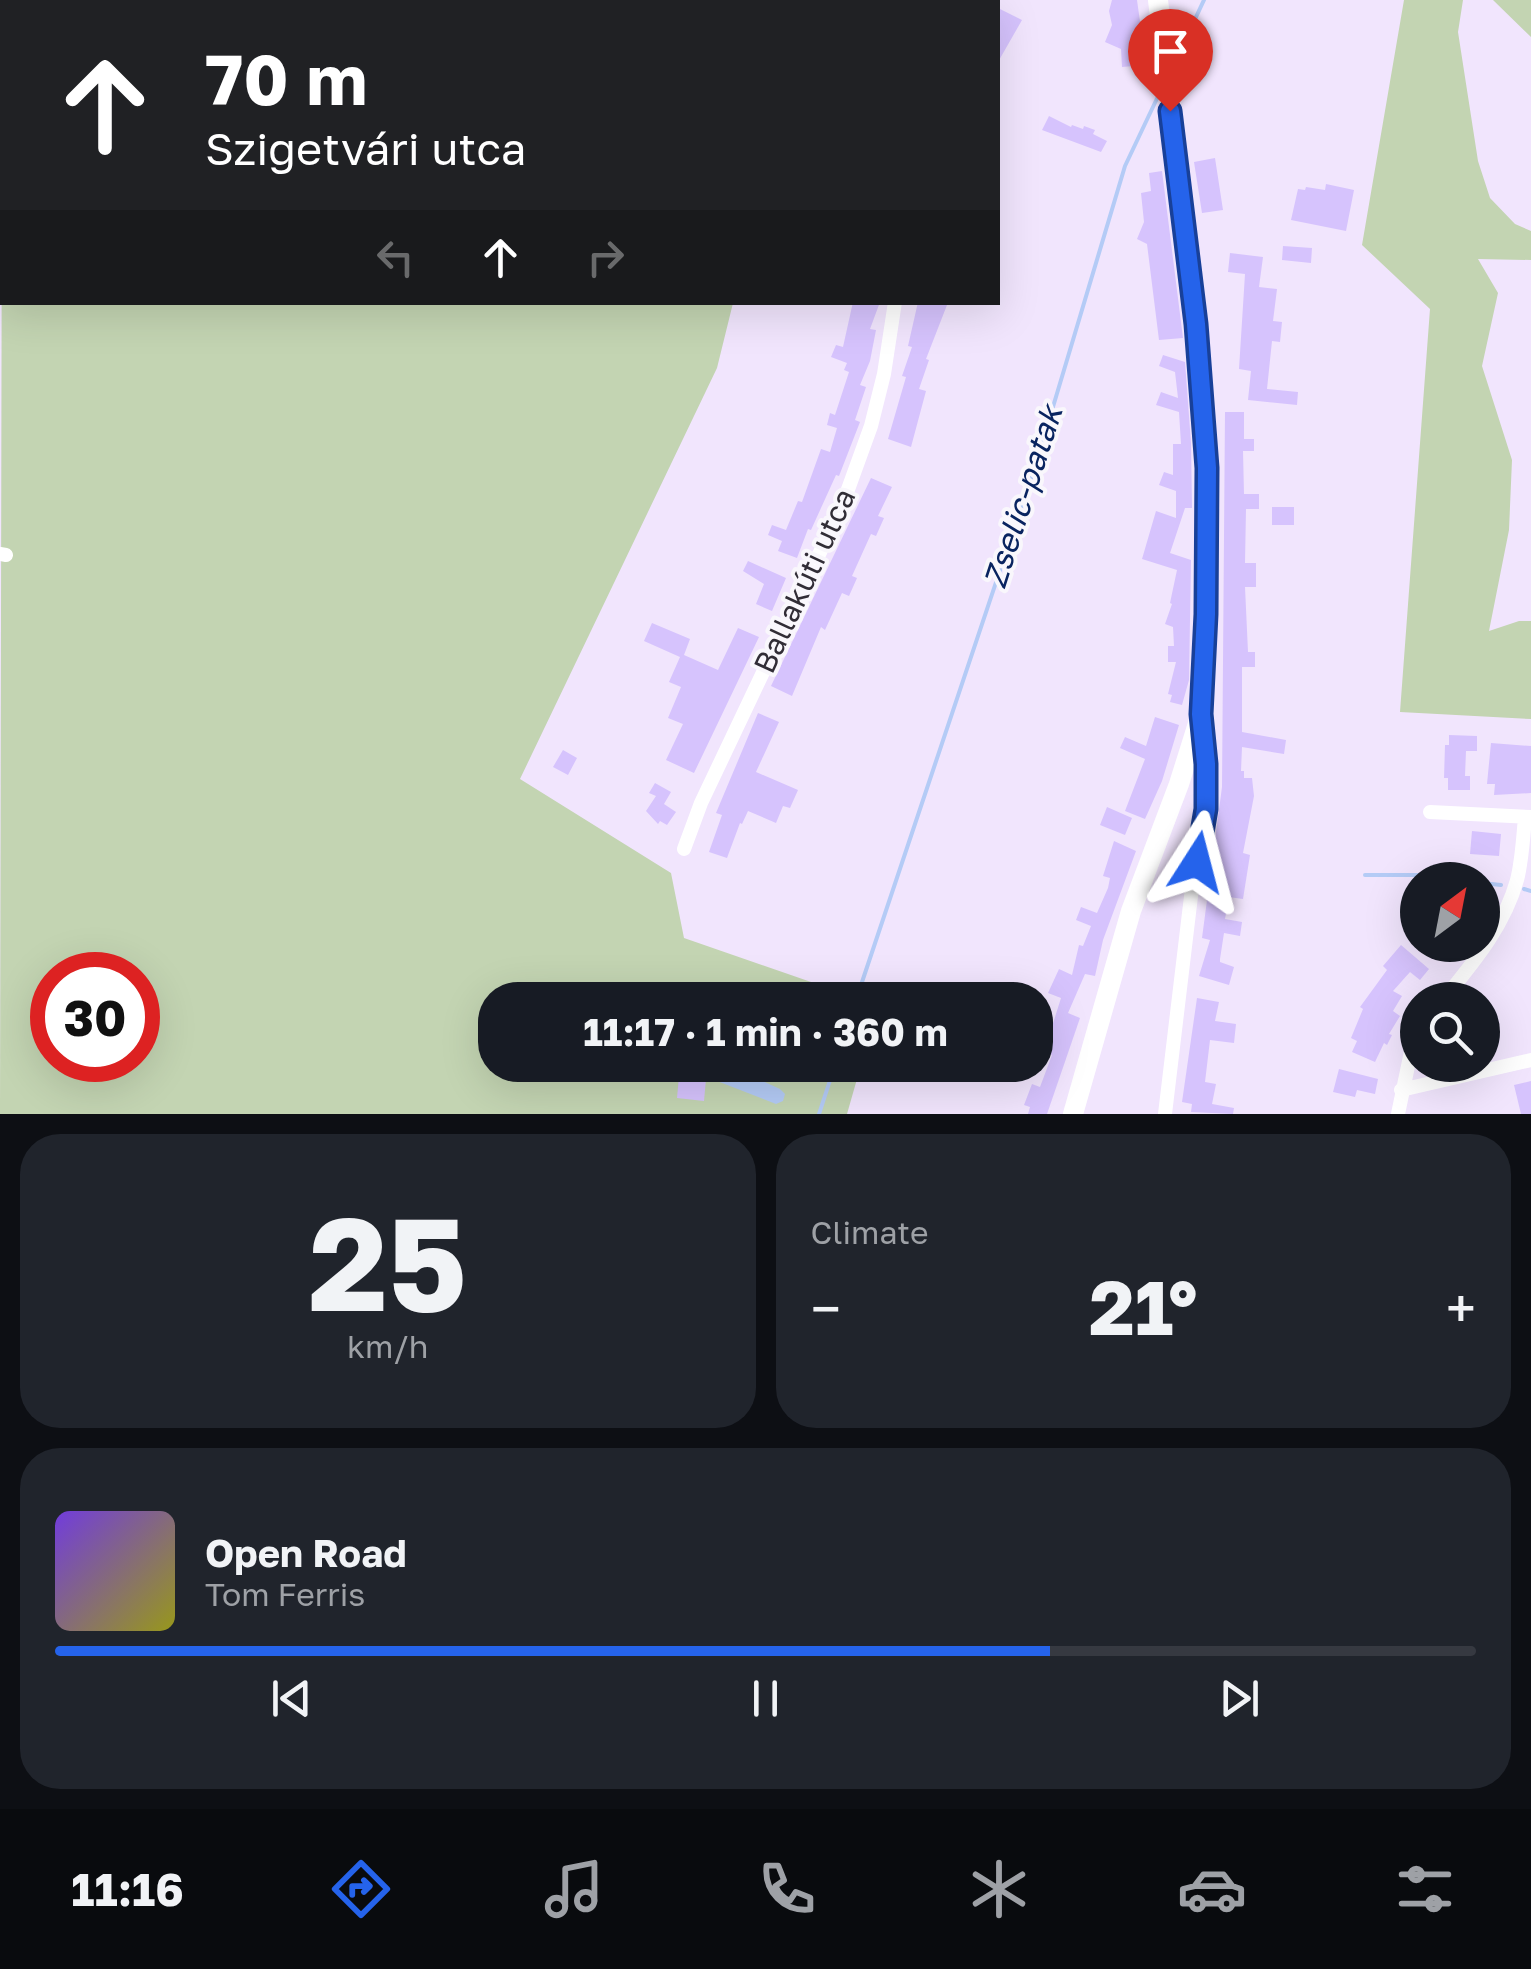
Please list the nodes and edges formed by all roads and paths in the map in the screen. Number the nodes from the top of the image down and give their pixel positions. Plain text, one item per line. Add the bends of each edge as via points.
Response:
1 (1158, 0) edge
2 (894, 305) edge
3 (1201, 714) junction
4 (1430, 812) dead end
5 (1528, 818) edge
6 (684, 849) dead end
7 (1458, 982) edge
8 (1531, 1060) edge
9 (1404, 1082) edge
10 (1401, 1090) junction
11 (1072, 1114) edge
12 (1164, 1114) edge
13 (1398, 1114) edge

1 - 3 street via 1207,468
2 - 6 street, Ballakúti utca via 871,426 842,506
3 - 11 street via 1131,912
3 - 12 street via 1206,809
4 - 5 street
5 - 7 street via 1507,910
8 - 10 street
9 - 10 street
10 - 13 street

